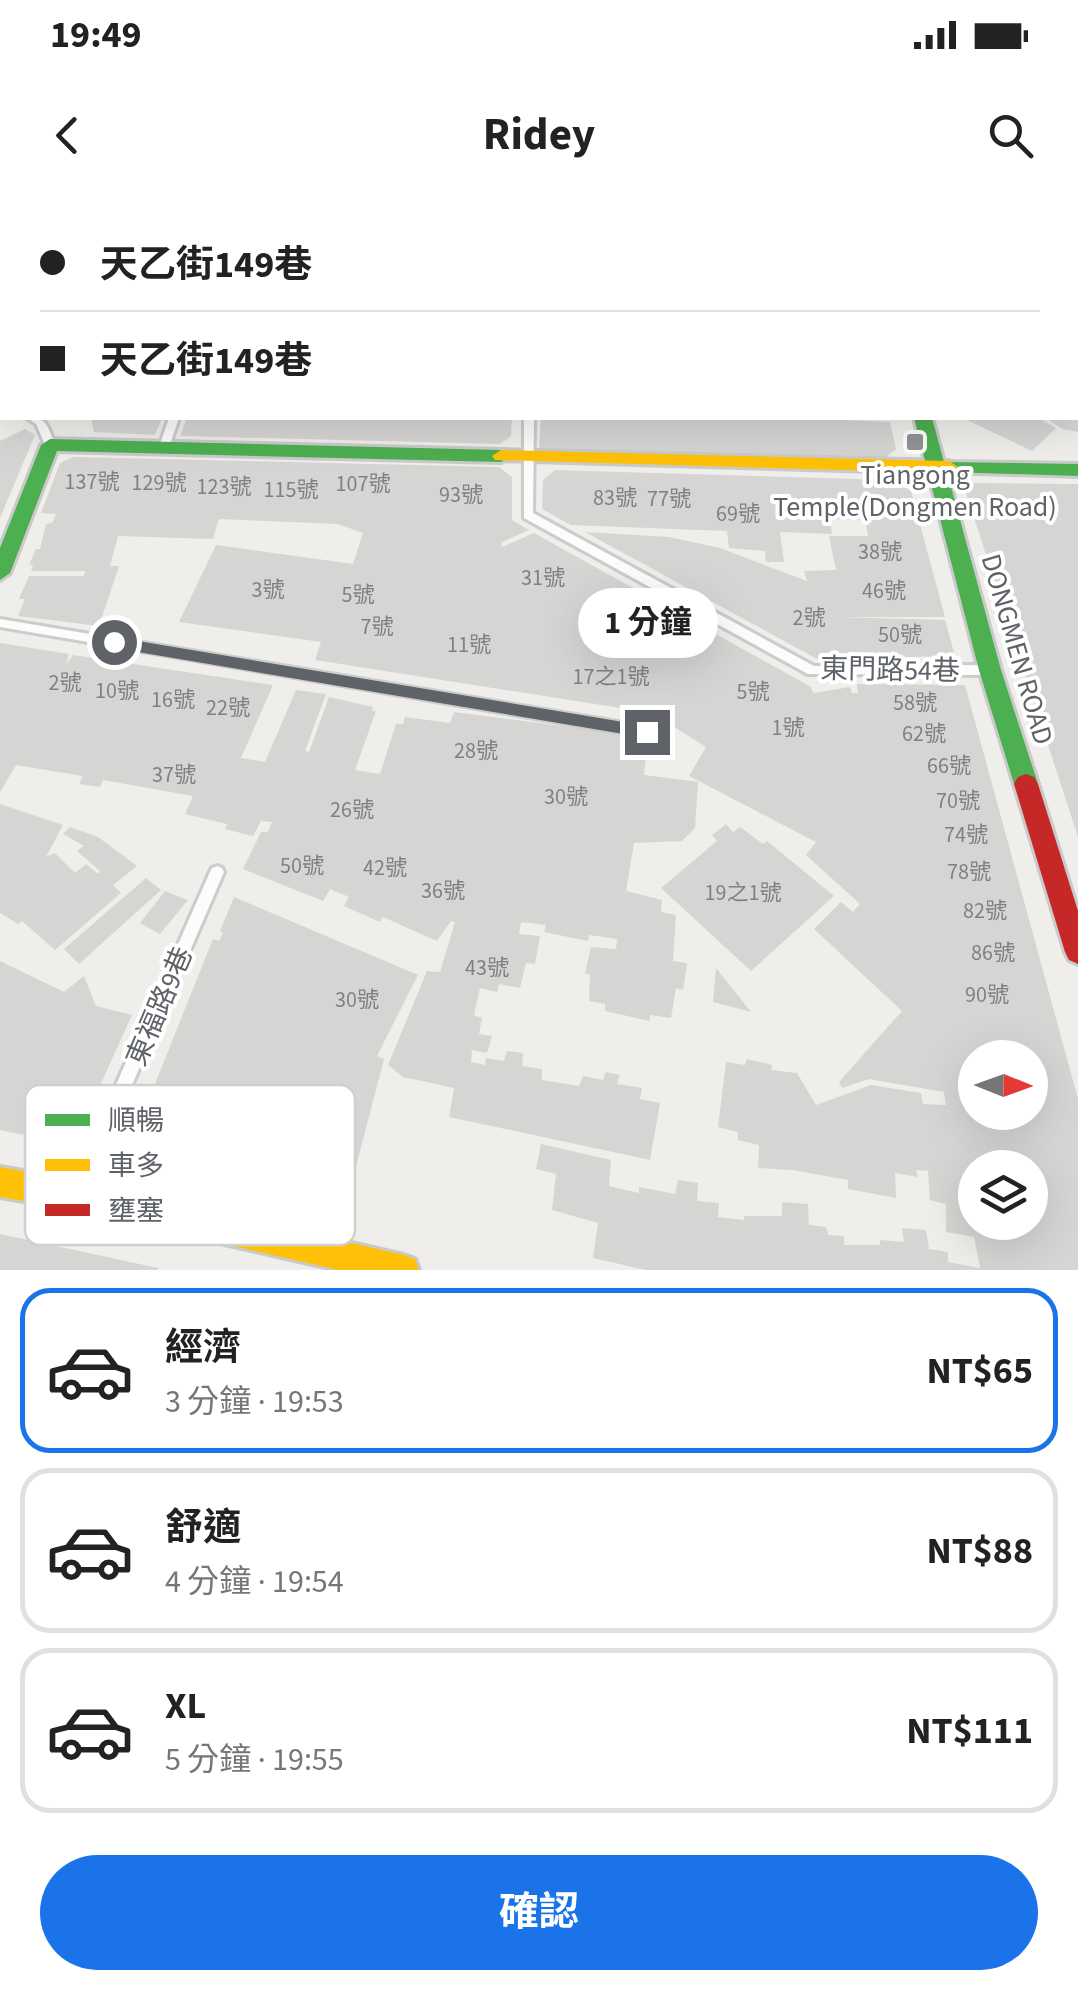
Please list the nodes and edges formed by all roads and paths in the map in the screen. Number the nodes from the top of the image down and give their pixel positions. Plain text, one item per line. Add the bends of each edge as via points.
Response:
1 (36, 420) edge
2 (173, 420) edge
3 (529, 420) edge
4 (923, 420) edge
5 (50, 444) junction
6 (164, 447) junction
7 (526, 456) junction
8 (937, 466) junction
9 (1078, 470) edge
10 (0, 572) edge
11 (0, 623) edge
12 (990, 670) junction
13 (647, 732) dead end
14 (217, 872) dead end
15 (1078, 952) edge
16 (124, 1085) edge
17 (0, 1182) edge
18 (25, 1186) edge
19 (295, 1245) edge
20 (404, 1270) edge

1 - 5 lane
2 - 6 lane
3 - 7 lane
4 - 8 street, DONGMEN ROAD
5 - 6 street
5 - 10 street
6 - 7 street
7 - 8 street
7 - 12 lane, 東門路54巷 via 528,516 812,671
8 - 9 street
8 - 12 street, DONGMEN ROAD
11 - 13 lane
12 - 15 street, DONGMEN ROAD
14 - 16 lane, 東福路9巷
17 - 18 street
19 - 20 street

